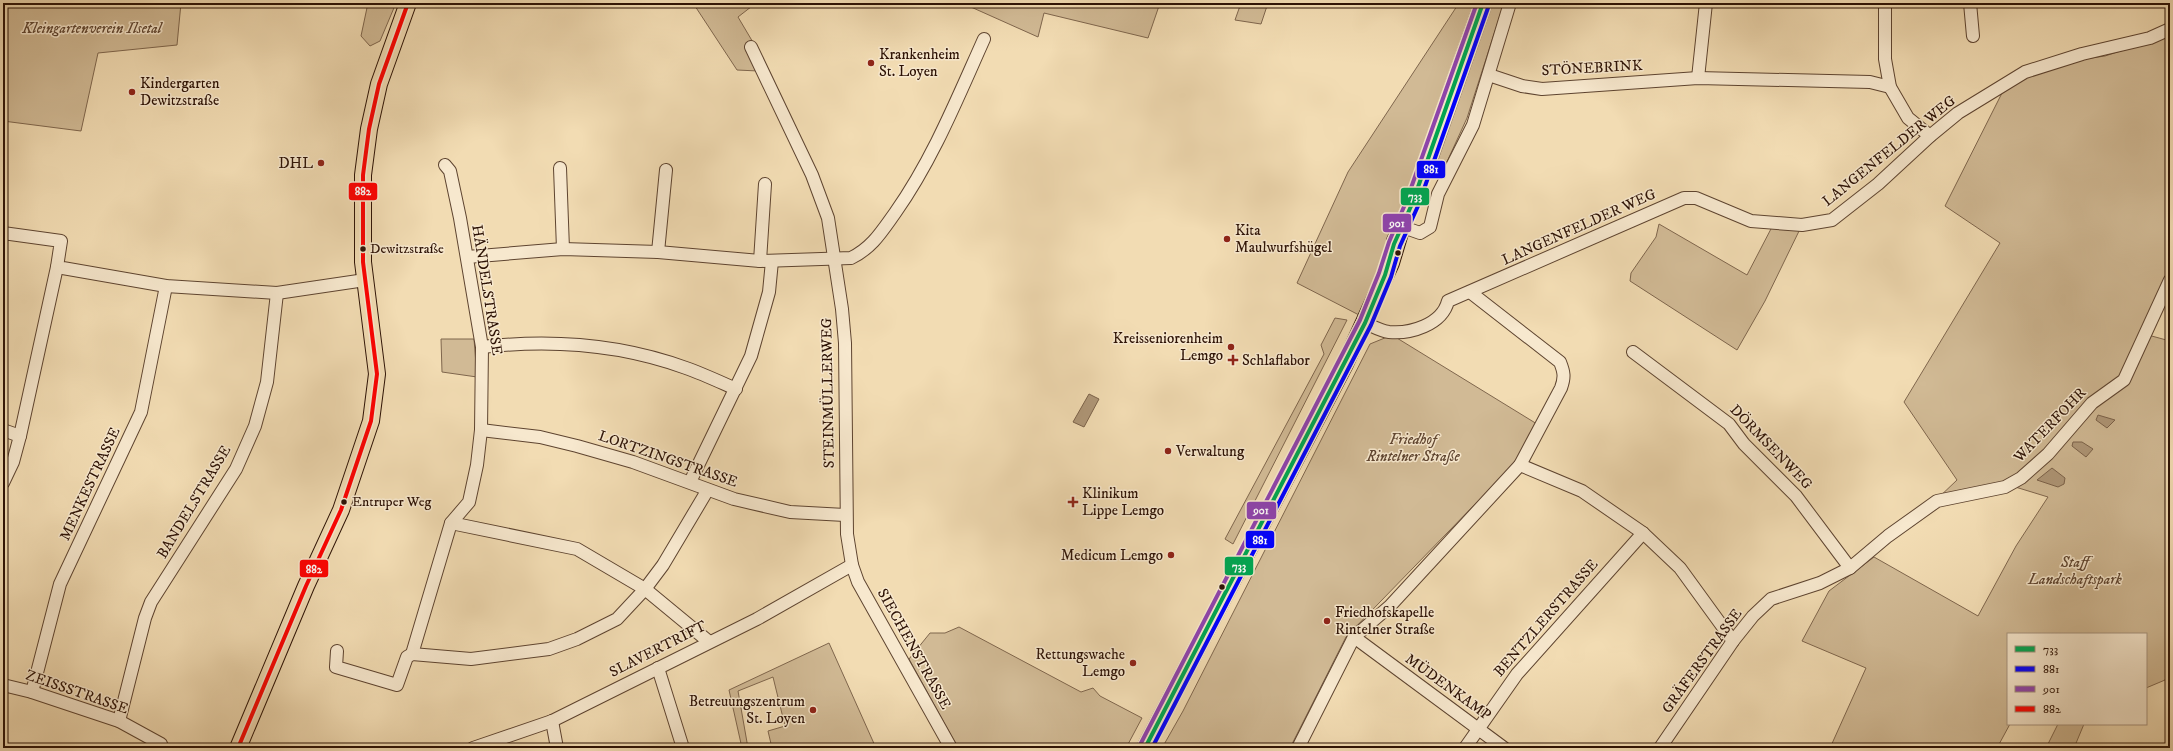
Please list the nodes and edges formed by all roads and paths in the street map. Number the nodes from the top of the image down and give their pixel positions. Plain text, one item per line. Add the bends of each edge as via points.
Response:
1 (408, 3) edge
2 (1483, 3) edge
3 (1510, 3) edge
4 (1706, 3) edge
5 (1885, 3) edge
6 (1970, 3) edge
7 (2170, 29) edge
8 (1973, 36) dead end
9 (984, 39) dead end
10 (751, 47) dead end
11 (1489, 75) junction
12 (1698, 78) junction
13 (1890, 87) junction
14 (1930, 136) junction
15 (445, 165) dead end
16 (560, 168) dead end
17 (666, 170) dead end
18 (765, 184) dead end
19 (1402, 230) junction
20 (3, 233) edge
21 (562, 249) junction
22 (658, 252) junction
23 (467, 257) junction
24 (834, 258) junction
25 (766, 261) junction
26 (56, 268) junction
27 (365, 280) junction
28 (2170, 280) edge
29 (166, 286) junction
30 (1470, 292) junction
31 (277, 293) junction
32 (1365, 323) junction
33 (482, 347) junction
34 (1633, 352) dead end
35 (736, 389) junction
36 (3, 430) edge
37 (481, 430) junction
38 (20, 436) junction
39 (1520, 465) junction
40 (690, 482) junction
41 (3, 483) edge
42 (707, 491) junction
43 (845, 515) junction
44 (451, 523) junction
45 (1643, 533) junction
46 (852, 565) junction
47 (1850, 568) junction
48 (1820, 583) joint
49 (645, 589) junction
50 (1354, 637) junction
51 (1733, 641) junction
52 (708, 642) junction
53 (337, 651) dead end
54 (412, 654) junction
55 (658, 668) junction
56 (3, 685) edge
57 (32, 692) junction
58 (119, 721) junction
59 (552, 721) junction
60 (1477, 728) junction
61 (161, 744) dead end
62 (238, 748) edge
63 (473, 748) edge
64 (557, 748) edge
65 (683, 748) edge
66 (951, 748) edge
67 (1145, 748) edge
68 (1298, 748) edge
69 (1465, 748) edge
70 (1504, 748) edge
71 (1660, 748) edge

1 - 27 main road via 382,71 369,129 362,202
2 - 19 main road
3 - 11 street
4 - 12 street
5 - 13 street via 1885,59
6 - 8 street
7 - 14 street, LANGENFELDER WEG via 2150,38 2082,54 2025,72 1958,113
9 - 24 street via 938,142 882,233 862,252 851,258
10 - 24 street, STEINMÜLLERWEG via 812,175 828,218
11 - 12 street, STÖNEBRINK via 1522,86 1542,89
11 - 19 street via 1473,125 1436,200 1430,227 1420,233
12 - 13 street, STÖNEBRINK via 1870,82
13 - 14 street via 1908,118
14 - 30 street, LANGENFELDER WEG via 1878,184 1832,220 1802,225 1751,221 1696,198 1684,198
15 - 23 street, HÄNDELSTRASSE via 450,171
16 - 21 street
17 - 22 street
18 - 25 street
19 - 32 main road via 1390,254 1385,275
20 - 26 street via 60,240
21 - 22 street
21 - 23 street
22 - 25 street
23 - 33 street, HÄNDELSTRASSE
24 - 25 street
24 - 43 street, STEINMÜLLERWEG via 845,343
25 - 35 street via 769,292 753,349
26 - 29 street
26 - 38 street
27 - 31 street
27 - 62 main road via 377,374 371,421 341,510
28 - 47 street, WATERFOHR via 2124,380 2092,403 2035,466 2005,487 1937,501 1888,536
29 - 31 street
29 - 57 street, MENKESTRASSE via 141,412 60,584
30 - 32 street, LANGENFELDER WEG via 1448,302 1440,316 1427,325 1413,330 1388,332
30 - 39 street via 1553,355 1564,370 1561,388
31 - 58 street, BANDELSTRASSE via 267,382 255,426 236,470 151,602
32 - 67 main road
33 - 35 street via 541,342 586,344 625,350 687,368
33 - 37 street, HÄNDELSTRASSE
34 - 47 street, DÖRMSENWEG via 1729,424 1744,444 1796,496
35 - 40 street
36 - 38 street
37 - 40 street, LORTZINGSTRASSE via 540,437 577,446
37 - 44 street, HÄNDELSTRASSE via 469,502
38 - 41 street via 13,462
39 - 45 street via 1582,491
39 - 50 street via 1390,606
40 - 42 street, LORTZINGSTRASSE
42 - 43 street, LORTZINGSTRASSE via 734,500 790,512
42 - 49 street via 663,566
43 - 46 street, STEINMÜLLERWEG
44 - 49 street via 577,549
44 - 54 street, HÄNDELSTRASSE
45 - 51 street via 1680,568
45 - 60 street, BENTZLERSTRASSE via 1516,674
46 - 52 street, SLAVERTRIFT via 757,619
46 - 66 street, SIECHENSTRASSE via 858,582
47 - 48 street, WATERFOHR
48 - 51 street, GRÄFERSTRASSE via 1771,600 1753,616
49 - 52 street
49 - 54 street via 617,618 577,639 549,649 471,659
50 - 60 street, MÜDENKAMP
50 - 68 street
51 - 71 street, GRÄFERSTRASSE
52 - 55 street, SLAVERTRIFT
53 - 54 street, HÄNDELSTRASSE via 336,667 397,685 407,657
55 - 59 street, SLAVERTRIFT
55 - 65 street
56 - 57 street, ZEISSSTRASSE
57 - 58 street, ZEISSSTRASSE
58 - 61 street, ZEISSSTRASSE
59 - 63 street, SLAVERTRIFT
59 - 64 street
60 - 69 street, BENTZLERSTRASSE
60 - 70 street, MÜDENKAMP

